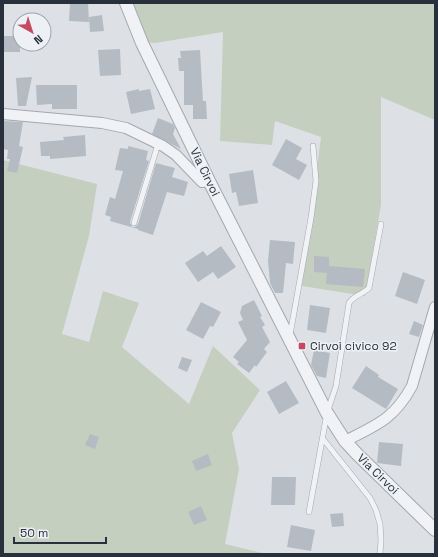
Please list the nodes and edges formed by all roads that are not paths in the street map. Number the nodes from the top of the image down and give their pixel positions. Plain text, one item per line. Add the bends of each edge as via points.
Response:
1 (126, 3) edge
2 (3, 114) edge
3 (158, 144) junction
4 (313, 146) dead end
5 (209, 181) junction
6 (134, 223) dead end
7 (381, 224) dead end
8 (435, 307) edge
9 (290, 339) junction
10 (327, 413) junction
11 (322, 439) junction
12 (345, 441) junction
13 (309, 512) dead end
14 (435, 530) edge
15 (380, 554) edge

1 - 5 street, Via Cirvoi via 142,43
2 - 3 street via 102,123 126,128
3 - 5 street via 176,156 202,182
3 - 6 lane
4 - 9 lane via 316,181
5 - 9 street, Via Cirvoi
7 - 10 lane via 369,288 349,303 336,386
8 - 12 street via 408,393 385,420
9 - 10 street, Via Cirvoi
10 - 11 lane
10 - 12 street, Via Cirvoi
11 - 13 lane
11 - 15 lane, Via Cirvoi via 370,498 380,524
12 - 14 street, Via Cirvoi

